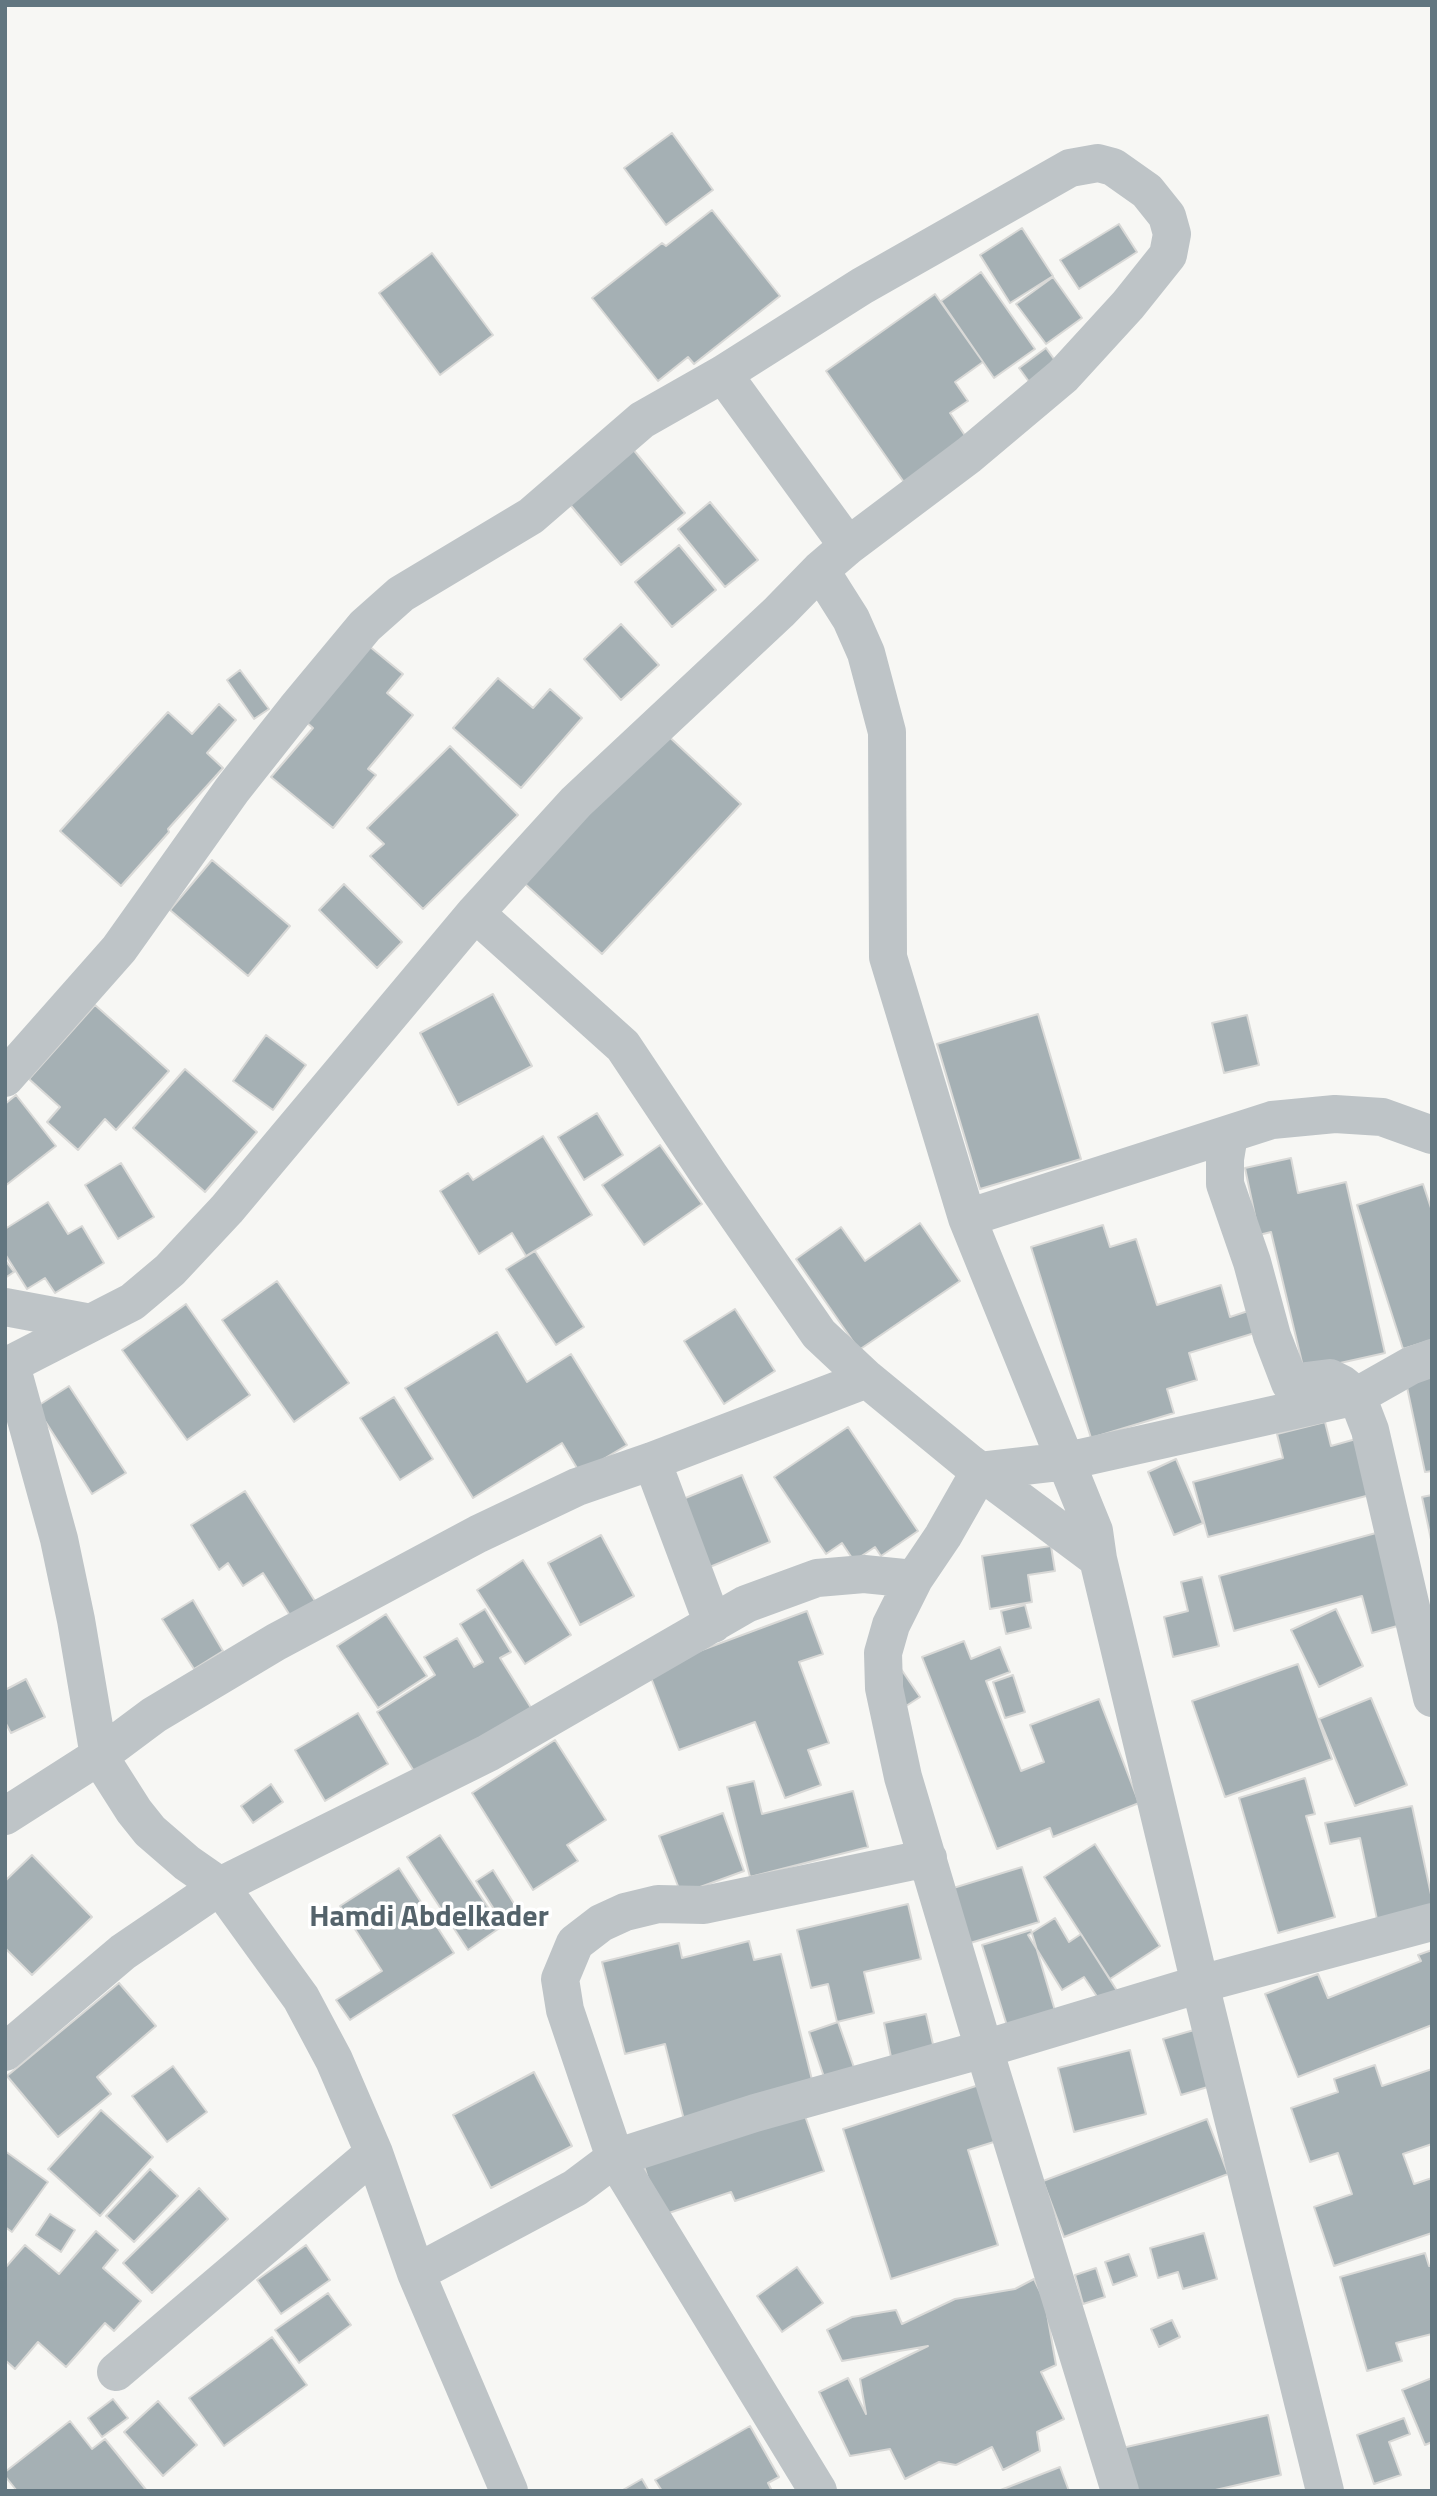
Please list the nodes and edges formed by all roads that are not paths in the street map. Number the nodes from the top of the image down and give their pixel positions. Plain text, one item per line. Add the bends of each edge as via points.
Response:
1 (723, 373) junction
2 (834, 558) junction
3 (475, 913) junction
4 (5, 1078) edge
5 (1229, 1135) junction
6 (1432, 1135) edge
7 (967, 1218) junction
8 (5, 1307) edge
9 (91, 1323) junction
10 (1432, 1358) edge
11 (8, 1366) edge
12 (866, 1379) junction
13 (1334, 1394) junction
14 (652, 1461) junction
15 (1067, 1461) junction
16 (980, 1471) junction
17 (1098, 1559) junction
18 (914, 1579) junction
19 (713, 1624) junction
20 (1432, 1698) edge
21 (99, 1756) junction
22 (5, 1816) edge
23 (928, 1858) junction
24 (220, 1886) junction
25 (1432, 1922) edge
26 (1200, 1984) junction
27 (984, 2049) junction
28 (5, 2052) edge
29 (374, 2153) junction
30 (615, 2158) junction
31 (416, 2273) junction
32 (116, 2372) dead end
33 (509, 2491) edge
34 (818, 2491) edge
35 (1120, 2491) edge
36 (1325, 2491) edge

1 - 2 street
1 - 2 street via 862,286 1070,169 1098,163 1113,167 1147,191 1167,216 1172,234 1168,255 1063,376
1 - 4 street via 642,420 531,516 401,594 365,625 232,790 119,949
2 - 3 street via 576,802
2 - 7 street via 887,732 888,957
3 - 9 street via 218,1219 132,1302
3 - 12 street via 623,1045 819,1334
5 - 6 street via 1272,1121 1335,1114 1382,1117
5 - 7 street
5 - 13 street via 1225,1184 1290,1383
7 - 15 street
8 - 9 street
9 - 11 street
10 - 13 street
11 - 21 street via 59,1539
12 - 14 street
12 - 16 street
13 - 15 street
13 - 20 street via 1370,1430
14 - 19 street
14 - 21 street via 577,1487 478,1534 276,1642 154,1715
15 - 16 street
15 - 17 street via 1094,1531
16 - 17 street
16 - 18 street
17 - 26 street
18 - 19 street via 864,1573 817,1578 746,1604
18 - 23 street via 883,1653 884,1688 903,1777
19 - 24 street via 488,1753
21 - 22 street
21 - 24 street via 150,1831
23 - 27 street
23 - 30 street via 704,1905 659,1904 625,1912 575,1942 560,1979 565,2010
24 - 28 street via 123,1952
24 - 29 street via 301,1998
25 - 26 street
26 - 27 street
26 - 36 street
27 - 30 street
27 - 35 street
29 - 31 street
29 - 32 street
30 - 31 street via 575,2188
30 - 34 street
31 - 33 street

